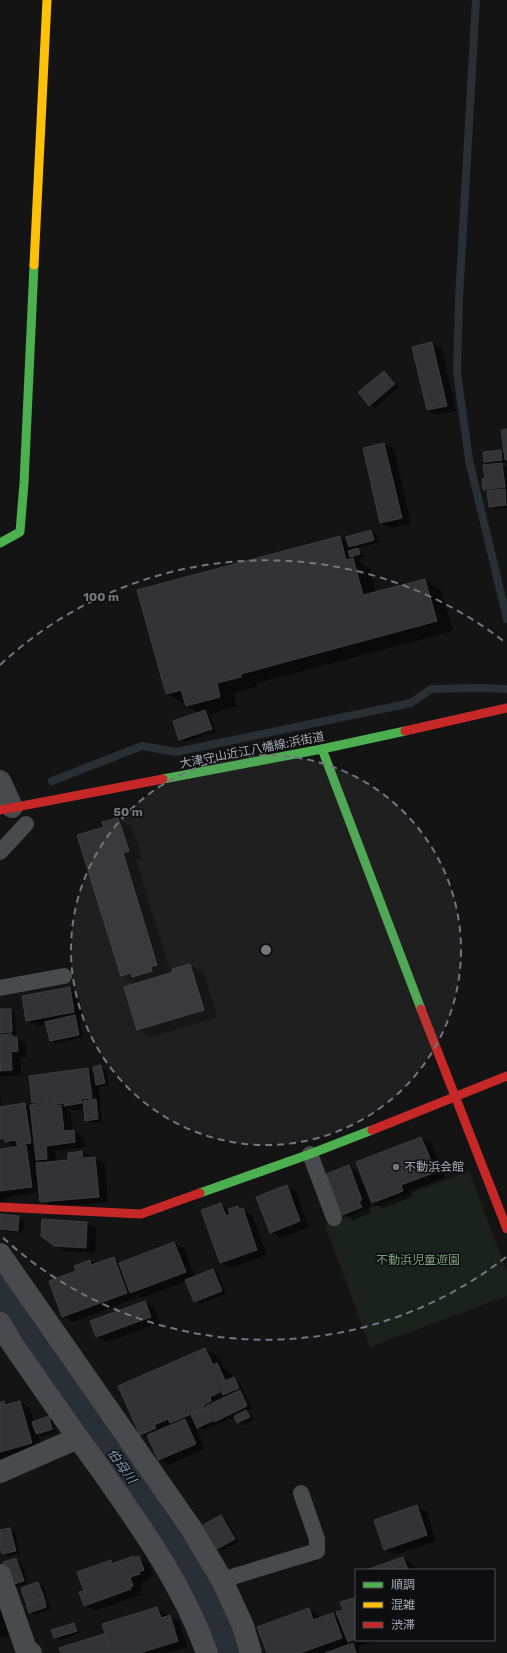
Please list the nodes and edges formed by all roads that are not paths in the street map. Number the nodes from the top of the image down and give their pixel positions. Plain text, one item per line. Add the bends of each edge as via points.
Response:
1 (47, 0) edge
2 (0, 542) edge
3 (507, 708) edge
4 (322, 749) junction
5 (0, 781) edge
6 (6, 808) edge
7 (26, 824) dead end
8 (0, 852) edge
9 (64, 976) dead end
10 (0, 988) edge
11 (507, 1076) edge
12 (454, 1097) junction
13 (310, 1154) junction
14 (0, 1207) edge
15 (334, 1218) dead end
16 (507, 1229) edge
17 (0, 1254) edge
18 (0, 1323) edge
19 (78, 1438) junction
20 (0, 1472) edge
21 (301, 1493) dead end
22 (0, 1575) edge
23 (222, 1580) junction
24 (31, 1653) edge
25 (207, 1653) edge
26 (251, 1653) edge

1 - 2 street via 20,532
3 - 4 street, 大津守山近江八幡線;浜街道
4 - 6 street, 大津守山近江八幡線;浜街道
4 - 12 street
5 - 6 street
7 - 8 lane
9 - 10 lane
11 - 12 street
12 - 13 street
12 - 16 street
13 - 14 street via 141,1214
13 - 15 lane
17 - 23 street via 191,1528
18 - 19 street
19 - 20 street
19 - 25 street via 177,1584 198,1627
21 - 23 lane via 317,1539 317,1551
22 - 24 street via 26,1649
23 - 26 street via 243,1626

